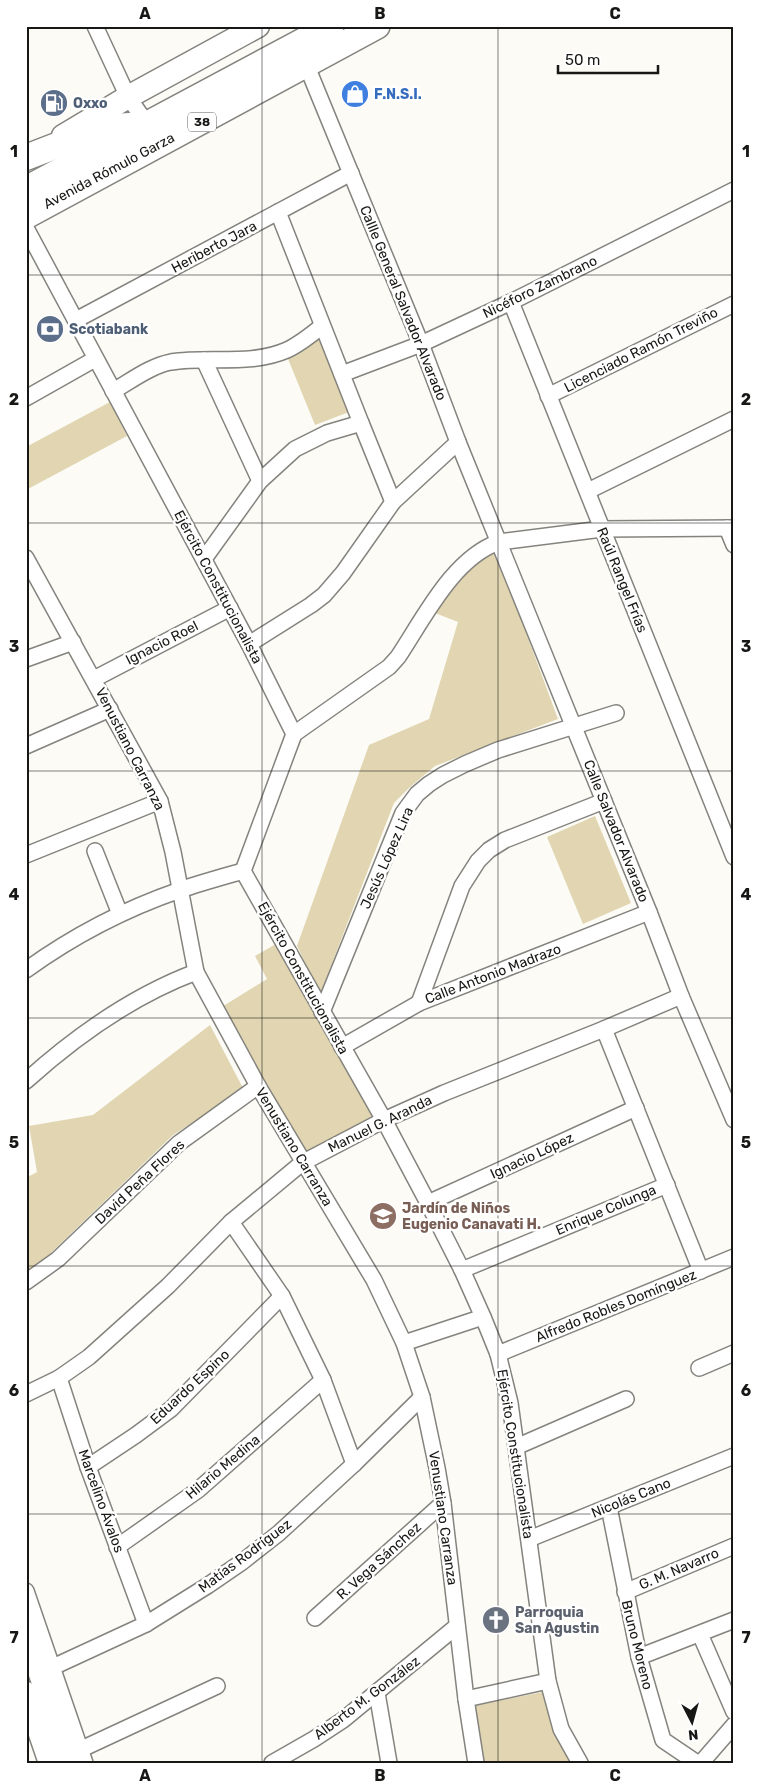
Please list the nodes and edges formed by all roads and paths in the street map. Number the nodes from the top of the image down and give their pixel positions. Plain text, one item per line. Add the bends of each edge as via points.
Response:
1 (95, 26) edge
2 (258, 26) edge
3 (331, 26) edge
4 (377, 26) edge
5 (306, 64) junction
6 (128, 97) junction
7 (147, 125) junction
8 (27, 157) edge
9 (351, 173) junction
10 (26, 189) edge
11 (734, 190) edge
12 (278, 212) junction
13 (26, 216) edge
14 (26, 228) edge
15 (512, 302) junction
16 (734, 304) edge
17 (76, 320) junction
18 (322, 326) junction
19 (421, 344) junction
20 (95, 359) junction
21 (204, 360) junction
22 (342, 374) junction
23 (112, 391) junction
24 (548, 396) junction
25 (26, 398) edge
26 (734, 419) edge
27 (361, 423) junction
28 (458, 442) junction
29 (260, 480) junction
30 (588, 491) junction
31 (392, 502) junction
32 (730, 528) edge
33 (602, 529) junction
34 (499, 542) junction
35 (734, 545) edge
36 (26, 558) edge
37 (204, 559) junction
38 (230, 608) junction
39 (73, 642) junction
40 (249, 644) junction
41 (26, 660) edge
42 (94, 679) junction
43 (110, 709) junction
44 (616, 713) dead end
45 (572, 726) junction
46 (294, 734) junction
47 (26, 746) edge
48 (604, 800) junction
49 (160, 801) junction
50 (95, 851) dead end
51 (26, 855) edge
52 (734, 857) edge
53 (243, 871) junction
54 (180, 890) junction
55 (649, 912) junction
56 (120, 914) junction
57 (26, 970) edge
58 (196, 972) junction
59 (681, 996) junction
60 (418, 1003) junction
61 (322, 1012) junction
62 (604, 1029) junction
63 (342, 1047) junction
64 (26, 1081) edge
65 (258, 1086) junction
66 (636, 1108) junction
67 (384, 1120) junction
68 (734, 1120) edge
69 (302, 1163) junction
70 (667, 1185) junction
71 (428, 1203) junction
72 (231, 1222) junction
73 (734, 1257) edge
74 (462, 1270) junction
75 (701, 1271) junction
76 (26, 1282) edge
77 (282, 1296) junction
78 (484, 1317) junction
79 (404, 1344) junction
80 (734, 1353) edge
81 (498, 1354) junction
82 (699, 1368) dead end
83 (59, 1378) junction
84 (323, 1380) junction
85 (26, 1394) edge
86 (422, 1397) junction
87 (626, 1399) dead end
88 (516, 1447) junction
89 (734, 1456) edge
90 (354, 1464) junction
91 (88, 1467) junction
92 (443, 1503) junction
93 (609, 1507) junction
94 (529, 1539) junction
95 (734, 1546) edge
96 (117, 1547) junction
97 (26, 1591) edge
98 (625, 1592) junction
99 (315, 1618) dead end
100 (734, 1620) edge
101 (146, 1624) junction
102 (457, 1626) junction
103 (26, 1634) edge
104 (700, 1634) junction
105 (638, 1658) junction
106 (46, 1669) junction
107 (548, 1681) junction
108 (216, 1686) dead end
109 (26, 1693) edge
110 (377, 1693) junction
111 (466, 1699) junction
112 (734, 1712) edge
113 (734, 1725) edge
114 (71, 1759) edge
115 (272, 1763) edge
116 (388, 1763) edge
117 (476, 1763) edge
118 (580, 1763) edge
119 (699, 1763) edge

1 - 6 street
2 - 6 street
3 - 7 main road, Avenida Rómulo Garza / 38
4 - 5 main road, Avenida Rómulo Garza / 38
5 - 9 street, Callle General Salvador Alvarado
5 - 13 main road, Avenida Rómulo Garza / 38
6 - 7 street
6 - 8 street
7 - 8 main road via 105,127
7 - 10 main road, Avenida Rómulo Garza / 38
9 - 12 street, Heriberto Jara
9 - 19 street, Callle General Salvador Alvarado
11 - 15 street, Nicéforo Zambrano
12 - 17 street, Heriberto Jara
12 - 18 street
14 - 17 street, Ejército Constitucionalista
15 - 19 street, Nicéforo Zambrano
15 - 24 street, Raúl Rangel Frías
16 - 24 street, Licenciado Ramón Treviño
17 - 20 street, Ejército Constitucionalista
18 - 21 street via 298,344 268,356
18 - 22 street
19 - 22 street, Nicéforo Zambrano
19 - 28 street, Callle General Salvador Alvarado
20 - 23 street, Ejército Constitucionalista
20 - 25 street
21 - 23 street via 161,365
21 - 29 street
22 - 27 street
23 - 37 street, Ejército Constitucionalista
24 - 30 street, Raúl Rangel Frías
26 - 30 street
27 - 29 street via 327,433 295,449
27 - 31 street
28 - 31 street
28 - 34 street, Callle General Salvador Alvarado
29 - 37 street
30 - 33 street, Raúl Rangel Frías
31 - 40 street via 332,587 311,605
32 - 33 street
32 - 35 street
33 - 34 street
33 - 52 street, Raúl Rangel Frías
34 - 45 street, Calle Salvador Alvarado
34 - 46 street via 475,554 447,582 389,667
36 - 39 street, Venustiano Carranza
37 - 38 street, Ejército Constitucionalista
38 - 40 street, Ejército Constitucionalista
38 - 42 street, Ignacio Roel
39 - 41 street
39 - 42 street, Venustiano Carranza
40 - 46 street, Ejército Constitucionalista
42 - 43 street, Venustiano Carranza
43 - 47 street
43 - 49 street, Venustiano Carranza
44 - 45 street, Jesús López Lira
45 - 48 street, Calle Salvador Alvarado
45 - 61 street, Jesús López Lira via 465,764 417,794 403,813
46 - 53 street
48 - 55 street, Calle Salvador Alvarado
48 - 60 street via 505,840 478,861 462,886
49 - 51 street
49 - 54 street, Venustiano Carranza
50 - 56 street
53 - 54 street
53 - 61 street, Ejército Constitucionalista
54 - 56 street
54 - 58 street, Venustiano Carranza
55 - 59 street, Calle Salvador Alvarado
55 - 60 street, Calle Antonio Madrazo
56 - 57 street
58 - 64 street via 130,1002 51,1058
58 - 65 street, Venustiano Carranza
59 - 62 street, Manuel G. Aranda
59 - 68 street, Calle Salvador Alvarado
60 - 63 street, Calle Antonio Madrazo
61 - 63 street, Ejército Constitucionalista
62 - 66 street
62 - 67 street, Manuel G. Aranda
63 - 67 street, Ejército Constitucionalista
65 - 69 street, Venustiano Carranza
65 - 76 street, David Peña Flores via 179,1143 58,1259
66 - 70 street
66 - 71 street, Ignacio López
67 - 69 street, Manuel G. Aranda
67 - 71 street, Ejército Constitucionalista
69 - 72 street, Manuel G. Aranda
69 - 79 street, Venustiano Carranza via 374,1280
70 - 74 street, Enrique Colunga
70 - 75 street
71 - 74 street, Ejército Constitucionalista
72 - 77 street
72 - 83 street, Manuel G. Aranda via 161,1292 89,1357
73 - 75 street, Alfredo Robles Domínguez
74 - 78 street, Ejército Constitucionalista
75 - 81 street, Alfredo Robles Domínguez
77 - 84 street
77 - 91 street, Eduardo Espino via 171,1409
78 - 79 street
78 - 81 street, Ejército Constitucionalista
79 - 86 street, Venustiano Carranza
80 - 82 street
81 - 88 street, Ejército Constitucionalista
83 - 85 street, Manuel G. Aranda
83 - 91 street, Marcelino Ávalos
84 - 90 street
84 - 96 street, Hilario Medina via 198,1490
86 - 90 street, Matías Rodríguez
86 - 92 street, Venustiano Carranza
87 - 88 street
88 - 94 street, Ejército Constitucionalista
89 - 93 street, Nicolás Cano
90 - 101 street, Matías Rodríguez via 272,1539 207,1586
91 - 96 street, Marcelino Ávalos
92 - 99 street, R. Vega Sánchez
92 - 102 street, Venustiano Carranza
93 - 94 street, Nicolás Cano
93 - 98 street, Bruno Moreno
94 - 107 street, Ejército Constitucionalista
95 - 98 street, G. M. Navarro
96 - 101 street, Marcelino Ávalos
97 - 106 street
98 - 105 street, Bruno Moreno
100 - 104 street
101 - 106 street, Matías Rodríguez
102 - 110 street, Alberto M. González
102 - 111 street, Venustiano Carranza
103 - 106 street
104 - 105 street
104 - 112 street
105 - 119 street, Bruno Moreno via 663,1740
106 - 114 street
107 - 111 street
107 - 118 street, Ejército Constitucionalista via 561,1729
108 - 114 street
109 - 114 street
110 - 115 street, Alberto M. González via 343,1720
110 - 116 street
111 - 117 street, Venustiano Carranza
113 - 119 street

